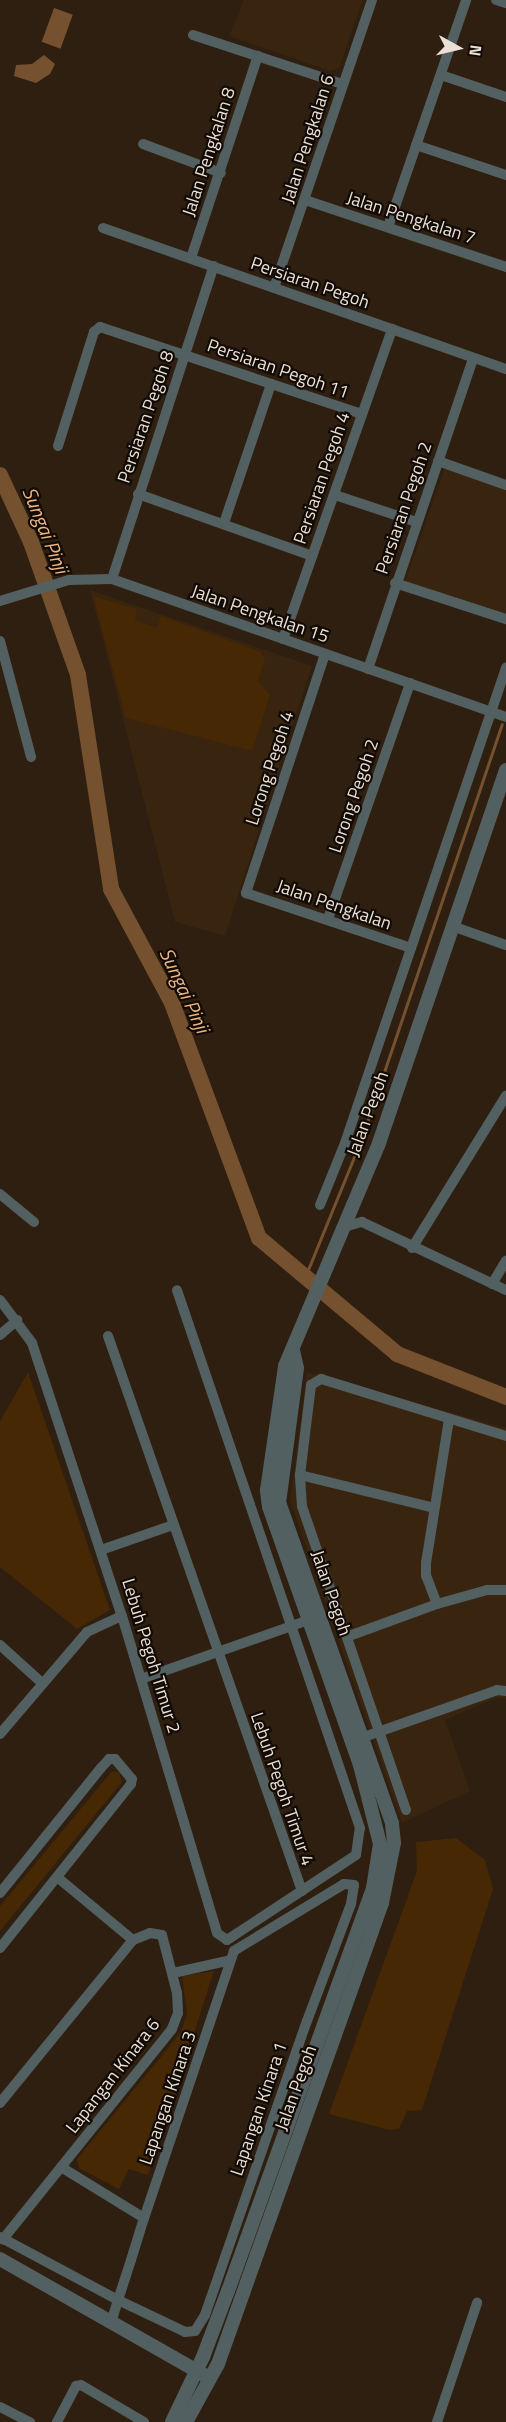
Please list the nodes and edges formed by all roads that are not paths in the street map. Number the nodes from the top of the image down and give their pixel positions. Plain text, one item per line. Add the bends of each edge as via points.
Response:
1 (372, 0) edge
2 (466, 0) edge
3 (496, 0) edge
4 (506, 3) edge
5 (193, 35) dead end
6 (258, 56) junction
7 (441, 75) junction
8 (342, 84) junction
9 (506, 97) edge
10 (143, 144) dead end
11 (416, 145) junction
12 (221, 173) junction
13 (506, 175) edge
14 (305, 201) junction
15 (388, 227) junction
16 (103, 228) dead end
17 (191, 258) junction
18 (214, 266) junction
19 (506, 267) edge
20 (274, 288) junction
21 (392, 329) junction
22 (185, 355) junction
23 (473, 358) junction
24 (506, 369) edge
25 (271, 384) junction
26 (361, 414) junction
27 (58, 446) dead end
28 (438, 461) junction
29 (506, 485) edge
30 (138, 494) junction
31 (335, 495) junction
32 (416, 522) junction
33 (224, 523) junction
34 (312, 556) junction
35 (111, 579) junction
36 (395, 583) junction
37 (2, 600) edge
38 (506, 619) edge
39 (283, 639) junction
40 (0, 641) edge
41 (325, 654) junction
42 (506, 668) edge
43 (368, 669) junction
44 (410, 683) junction
45 (492, 712) junction
46 (506, 717) edge
47 (31, 757) dead end
48 (506, 770) edge
49 (246, 892) joint
50 (328, 919) junction
51 (452, 926) junction
52 (506, 945) edge
53 (411, 948) junction
54 (506, 1096) edge
55 (0, 1194) edge
56 (354, 1202) junction
57 (320, 1205) dead end
58 (34, 1222) dead end
59 (362, 1222) junction
60 (343, 1229) junction
61 (412, 1248) junction
62 (506, 1261) edge
63 (492, 1284) junction
64 (177, 1290) dead end
65 (506, 1290) edge
66 (0, 1300) edge
67 (17, 1320) junction
68 (0, 1335) edge
69 (108, 1336) dead end
70 (293, 1350) junction
71 (449, 1420) junction
72 (506, 1436) edge
73 (300, 1475) junction
74 (434, 1508) junction
75 (173, 1525) junction
76 (100, 1550) junction
77 (310, 1588) junction
78 (506, 1590) edge
79 (437, 1604) junction
80 (122, 1616) junction
81 (309, 1620) junction
82 (292, 1626) junction
83 (349, 1636) junction
84 (328, 1639) junction
85 (0, 1645) edge
86 (219, 1651) junction
87 (141, 1679) junction
88 (42, 1683) junction
89 (506, 1691) edge
90 (345, 1721) junction
91 (380, 1732) junction
92 (0, 1734) edge
93 (361, 1738) junction
94 (360, 1766) junction
95 (406, 1810) dead end
96 (57, 1877) junction
97 (302, 1891) junction
98 (0, 1893) edge
99 (292, 1916) joint
100 (133, 1940) junction
101 (0, 1948) edge
102 (231, 1960) junction
103 (173, 1973) junction
104 (0, 2103) edge
105 (61, 2168) junction
106 (144, 2218) junction
107 (2, 2238) edge
108 (0, 2259) edge
109 (118, 2300) junction
110 (477, 2303) dead end
111 (111, 2320) junction
112 (196, 2371) junction
113 (210, 2379) junction
114 (0, 2407) edge
115 (30, 2422) edge
116 (57, 2422) edge
117 (144, 2422) edge
118 (171, 2422) edge
119 (186, 2422) edge
120 (437, 2422) edge

1 - 8 street, Jalan Pengkalan 6
2 - 7 street
3 - 4 street
5 - 6 street
6 - 8 street
6 - 12 street, Jalan Pengkalan 8
7 - 9 street
7 - 11 street
8 - 14 street, Jalan Pengkalan 6
10 - 12 street
11 - 13 street
11 - 15 street
12 - 17 street, Jalan Pengkalan 8
14 - 15 street, Jalan Pengkalan 7
14 - 20 street, Jalan Pengkalan 6
15 - 19 street, Jalan Pengkalan 7
16 - 17 street, Persiaran Pegoh
17 - 18 street, Persiaran Pegoh
18 - 20 street, Persiaran Pegoh
18 - 22 street, Persiaran Pegoh 8
20 - 21 street, Persiaran Pegoh
21 - 23 street, Persiaran Pegoh
21 - 26 street, Persiaran Pegoh 4
22 - 25 street, Persiaran Pegoh 11
22 - 27 street, Persiaran Pegoh 11 via 97,328
22 - 30 street, Persiaran Pegoh 8
23 - 24 street, Persiaran Pegoh
23 - 28 street, Persiaran Pegoh 2
25 - 26 street, Persiaran Pegoh 11
25 - 33 street
26 - 31 street, Persiaran Pegoh 4
28 - 29 street
28 - 32 street, Persiaran Pegoh 2
30 - 33 street
30 - 35 street, Persiaran Pegoh 8
31 - 32 street
31 - 34 street, Persiaran Pegoh 4
32 - 36 street, Persiaran Pegoh 2
33 - 34 street
34 - 39 street, Persiaran Pegoh 4
35 - 37 street, Jalan Pengkalan 15 via 69,580
35 - 39 street, Jalan Pengkalan 15
36 - 38 street
36 - 43 street, Persiaran Pegoh 2
39 - 41 street, Jalan Pengkalan 15
40 - 47 street
41 - 43 street, Jalan Pengkalan 15
41 - 49 street, Lorong Pegoh 4
42 - 45 street, Jalan Pegoh
43 - 44 street, Jalan Pengkalan 15
44 - 45 street, Jalan Pengkalan 15
44 - 50 street, Lorong Pegoh 2
45 - 46 street, Jalan Pengkalan 15
45 - 53 street, Jalan Pegoh
48 - 51 street, Jalan Pegoh
49 - 50 street, Jalan Pengkalan
50 - 53 street, Jalan Pengkalan
51 - 52 street
51 - 56 street, Jalan Pegoh via 379,1143
53 - 57 street, Jalan Pegoh
54 - 61 street
55 - 58 street
56 - 59 street
56 - 60 street, Jalan Pegoh
59 - 60 street
59 - 61 street
60 - 70 street, Jalan Pegoh
61 - 63 street
62 - 63 street
63 - 65 street
64 - 82 street, Lebuh Pegoh Timur 4
66 - 67 street, Lebuh Pegoh Timur 2
67 - 68 street
67 - 76 street, Lebuh Pegoh Timur 2 via 32,1343
69 - 75 street, Lebuh Pegoh Timur 4
70 - 77 street, Jalan Pegoh via 297,1368 279,1503
70 - 81 street via 285,1366 267,1490 269,1507
71 - 72 street
71 - 73 street via 316,1380 311,1385
71 - 74 street
73 - 74 street
73 - 83 street via 304,1515
74 - 79 street via 426,1576
75 - 76 street
75 - 86 street, Lebuh Pegoh Timur 4
76 - 80 street, Lebuh Pegoh Timur 2
77 - 81 street via 313,1608
77 - 84 street, Jalan Pegoh
78 - 79 street via 487,1590
79 - 83 street
80 - 87 street, Lebuh Pegoh Timur 2
80 - 88 street via 87,1632
81 - 82 street
81 - 84 street
81 - 90 street
82 - 86 street
82 - 97 street, Lebuh Pegoh Timur 4 via 360,1828 356,1855
83 - 91 street
84 - 93 street, Jalan Pegoh
85 - 88 street
86 - 87 street
86 - 97 street, Lebuh Pegoh Timur 4
87 - 97 street, Lebuh Pegoh Timur 2 via 220,1939 227,1940
88 - 92 street
89 - 91 street via 497,1690
90 - 93 street
90 - 94 street
91 - 93 street
91 - 95 street
93 - 94 street
93 - 113 street, Jalan Pegoh via 392,1822 394,1843 387,1885
94 - 112 street via 379,1830 373,1888
96 - 98 street via 131,1785 132,1779 115,1759 101,1767
96 - 100 street
96 - 101 street
99 - 102 street, Lapangan Kinara 3 via 234,1951
99 - 109 street, Lapangan Kinara 1 via 344,1884 354,1885 351,1904 205,2315 195,2331 185,2332
100 - 103 street, Lapangan Kinara 6 via 150,1933 162,1935
100 - 104 street
102 - 103 street
102 - 106 street, Lapangan Kinara 3
103 - 105 street, Lapangan Kinara 6 via 178,2013 172,2029
105 - 106 street
105 - 107 street, Lapangan Kinara 6
106 - 109 street, Lapangan Kinara 3
107 - 109 street
108 - 111 street
109 - 111 street, Lapangan Kinara 3
110 - 120 street
111 - 112 street
112 - 113 street
112 - 118 street
113 - 119 street, Jalan Pegoh
114 - 115 street
116 - 117 street via 76,2386

